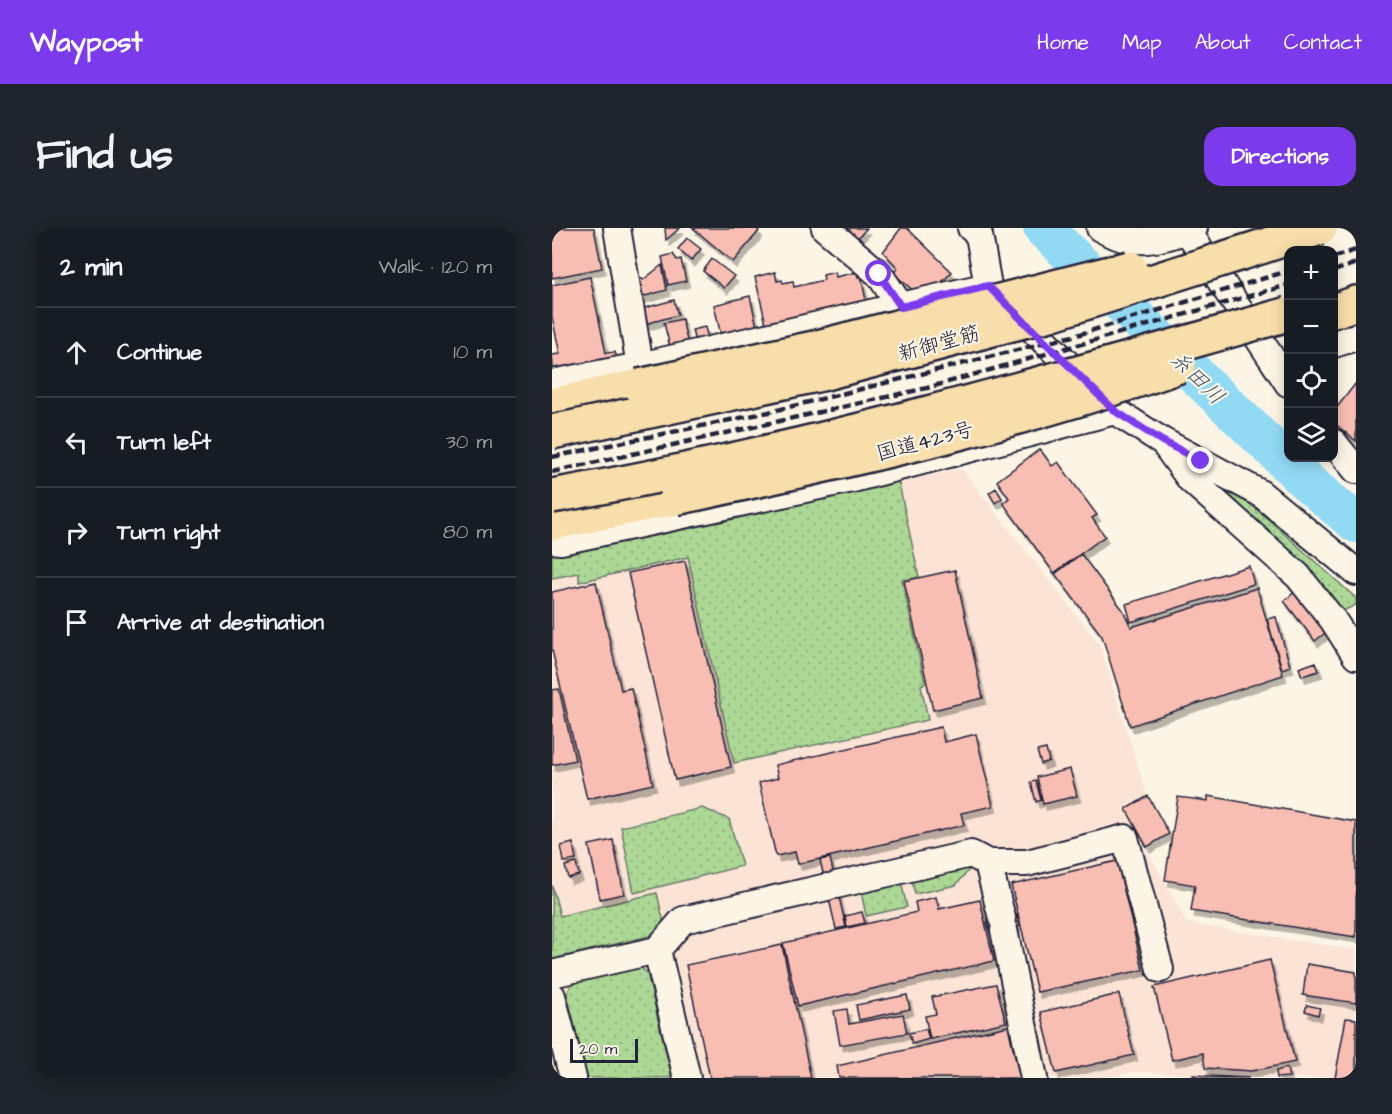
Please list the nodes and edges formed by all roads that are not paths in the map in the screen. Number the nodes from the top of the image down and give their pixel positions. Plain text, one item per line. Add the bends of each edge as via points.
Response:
1 (617, 228) edge
2 (825, 228) edge
3 (1100, 228) edge
4 (1289, 228) edge
5 (1320, 228) edge
6 (1191, 229) edge
7 (979, 230) edge
8 (988, 286) junction
9 (1356, 295) edge
10 (1338, 301) edge
11 (1356, 303) edge
12 (901, 307) junction
13 (1338, 310) edge
14 (1284, 315) edge
15 (1284, 328) edge
16 (1356, 337) edge
17 (1338, 343) edge
18 (1284, 368) edge
19 (640, 376) junction
20 (552, 383) edge
21 (552, 405) edge
22 (1115, 411) junction
23 (552, 432) edge
24 (1162, 441) junction
25 (1338, 448) edge
26 (1356, 470) edge
27 (552, 496) edge
28 (552, 523) edge
29 (552, 540) edge
30 (1356, 572) edge
31 (1356, 656) edge
32 (988, 863) junction
33 (657, 950) junction
34 (1160, 969) dead end
35 (552, 974) edge
36 (553, 1008) edge
37 (573, 1078) edge
38 (687, 1078) edge
39 (1034, 1078) edge

1 - 19 street
2 - 12 street via 879,274
3 - 6 street via 1113,236 1151,242
4 - 19 highway, bridge via 818,347
5 - 23 highway, 新御堂筋, bridge via 1050,314 821,374
6 - 18 street
7 - 8 street
8 - 12 street
8 - 22 street
9 - 10 highway
11 - 13 highway
12 - 19 street
14 - 27 highway, bridge via 1083,373 845,434
15 - 28 highway, 国道423号, bridge via 1094,397 857,459
16 - 17 street
19 - 20 street
19 - 21 highway
22 - 24 street
22 - 29 street via 857,478
24 - 30 street via 1260,493
24 - 31 street via 1190,479 1298,576
25 - 26 street
32 - 33 street via 971,854 683,920
32 - 34 street via 1027,862 1125,838
32 - 39 street
33 - 35 street
33 - 38 street
36 - 37 street

